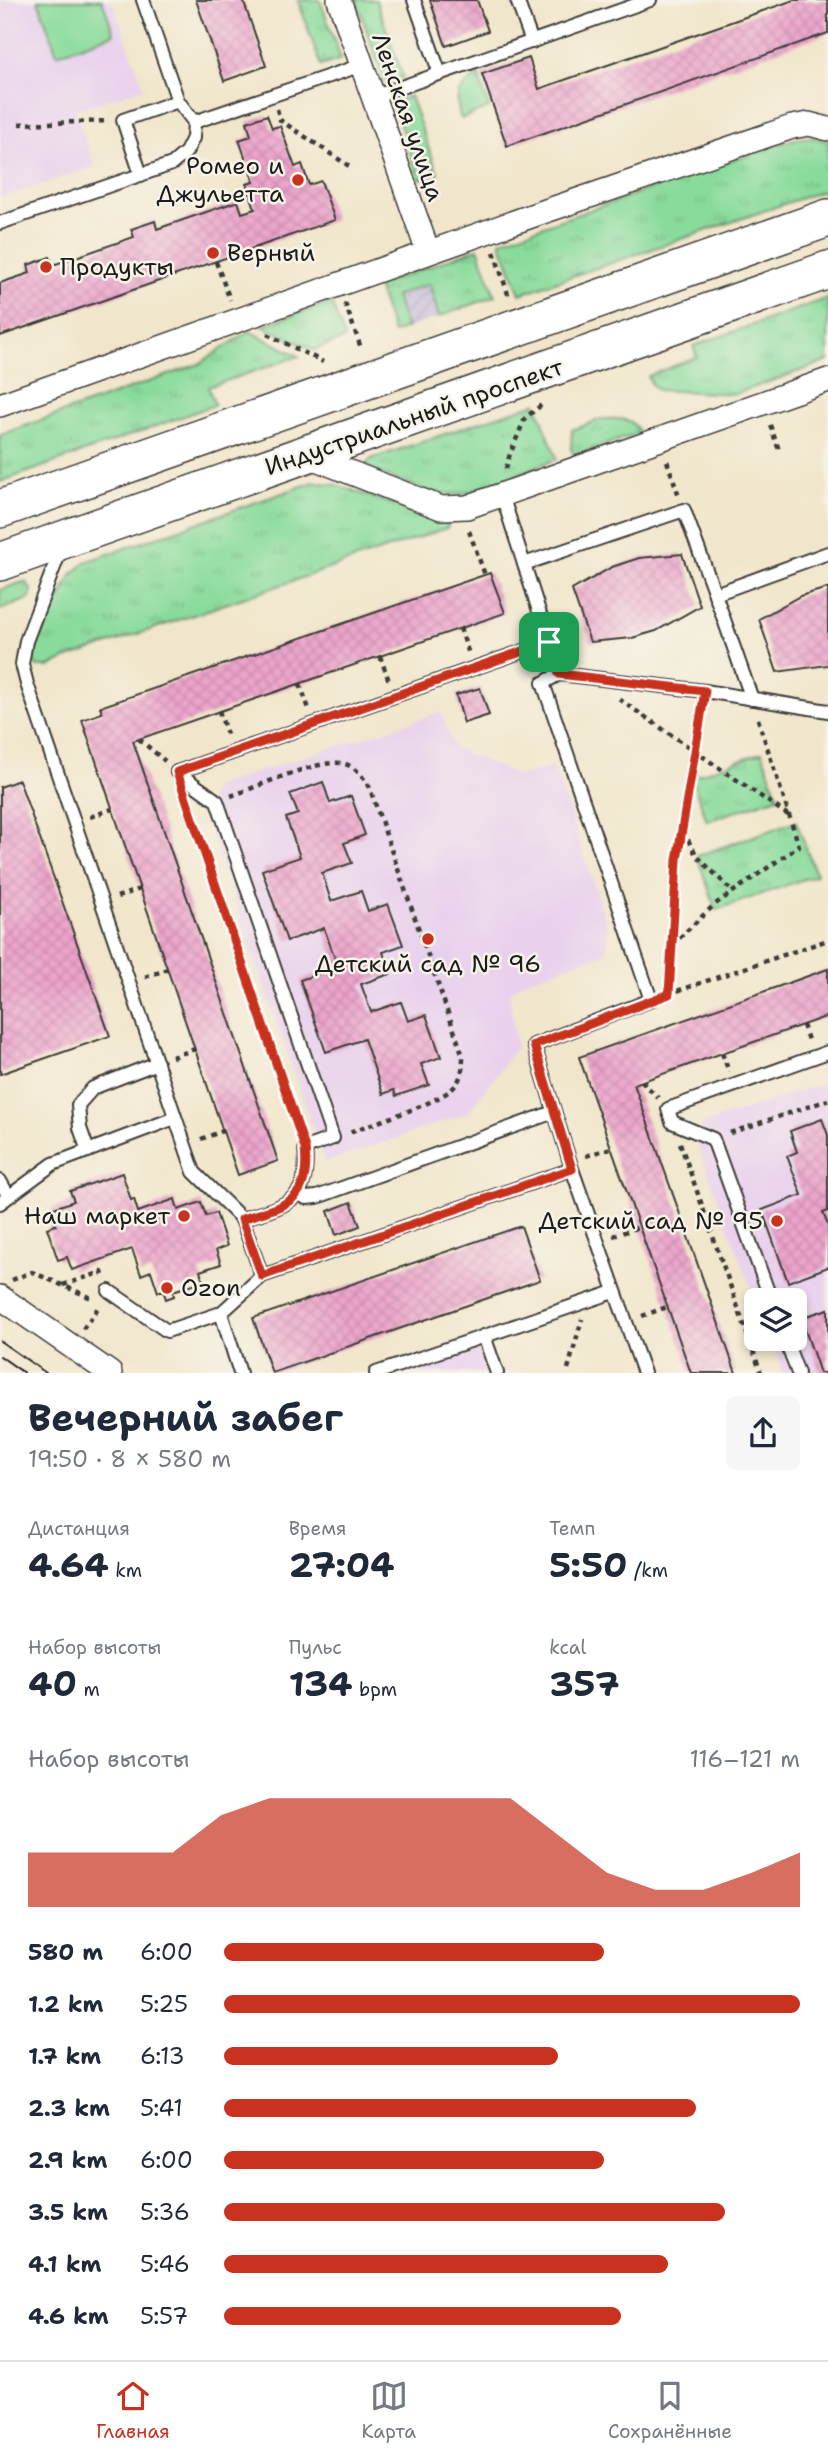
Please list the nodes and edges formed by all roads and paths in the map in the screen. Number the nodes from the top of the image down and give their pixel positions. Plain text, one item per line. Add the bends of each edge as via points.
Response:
1 (143, 0) edge
2 (339, 0) edge
3 (414, 0) edge
4 (517, 0) edge
5 (650, 0) edge
6 (531, 42) junction
7 (362, 65) junction
8 (440, 74) junction
9 (272, 96) junction
10 (373, 97) junction
11 (178, 101) junction
12 (122, 120) junction
13 (194, 122) junction
14 (19, 124) dead end
15 (828, 129) edge
16 (349, 166) dead end
17 (141, 175) junction
18 (828, 218) edge
19 (0, 223) edge
20 (491, 244) dead end
21 (428, 252) junction
22 (216, 262) dead end
23 (828, 270) edge
24 (509, 297) dead end
25 (228, 298) dead end
26 (343, 298) dead end
27 (256, 328) dead end
28 (361, 348) dead end
29 (323, 362) dead end
30 (828, 380) edge
31 (545, 403) dead end
32 (0, 405) edge
33 (770, 425) dead end
34 (779, 450) dead end
35 (306, 455) junction
36 (667, 461) dead end
37 (502, 495) junction
38 (0, 509) edge
39 (684, 510) junction
40 (469, 531) dead end
41 (65, 539) junction
42 (828, 553) edge
43 (0, 562) edge
44 (524, 564) junction
45 (485, 575) dead end
46 (715, 594) junction
47 (460, 628) dead end
48 (549, 642) junction
49 (380, 656) dead end
50 (474, 668) junction
51 (559, 674) junction
52 (587, 677) junction
53 (300, 684) dead end
54 (705, 691) junction
55 (394, 696) junction
56 (751, 698) junction
57 (219, 711) dead end
58 (828, 711) edge
59 (314, 723) junction
60 (139, 739) dead end
61 (695, 751) junction
62 (234, 752) junction
63 (177, 772) junction
64 (217, 800) junction
65 (789, 815) junction
66 (682, 830) junction
67 (733, 892) junction
68 (828, 940) edge
69 (672, 945) junction
70 (669, 994) junction
71 (651, 1000) junction
72 (195, 1049) dead end
73 (828, 1052) edge
74 (156, 1063) junction
75 (828, 1100) edge
76 (554, 1112) junction
77 (175, 1118) junction
78 (672, 1122) junction
79 (223, 1131) dead end
80 (333, 1138) junction
81 (713, 1139) junction
82 (185, 1145) junction
83 (611, 1147) dead end
84 (305, 1148) junction
85 (88, 1151) junction
86 (570, 1166) junction
87 (0, 1181) edge
88 (298, 1194) junction
89 (4, 1199) edge
90 (242, 1219) junction
91 (639, 1227) dead end
92 (597, 1241) junction
93 (102, 1272) dead end
94 (262, 1276) junction
95 (62, 1285) junction
96 (6, 1288) edge
97 (767, 1288) edge
98 (614, 1292) junction
99 (105, 1297) joint
100 (587, 1301) junction
101 (667, 1307) dead end
102 (221, 1313) junction
103 (625, 1321) junction
104 (484, 1336) junction
105 (790, 1351) edge
106 (568, 1369) dead end
107 (110, 1373) edge
108 (240, 1373) edge
109 (376, 1373) edge
110 (497, 1373) edge
111 (644, 1373) edge
112 (761, 1373) edge
113 (798, 1373) edge

1 - 11 lane
2 - 7 street, Ленская улица
3 - 8 lane
4 - 6 lane
5 - 6 lane
6 - 8 lane
7 - 9 lane
7 - 10 street, Ленская улица
8 - 10 lane
9 - 13 lane
9 - 16 path via 280,120
10 - 21 street, Ленская улица
11 - 12 lane
11 - 13 lane
12 - 14 path
12 - 17 lane
13 - 17 lane via 194,138 186,152 172,164
15 - 21 street via 809,124 792,127
17 - 19 lane
18 - 38 main road, Индустриальный проспект
20 - 24 path
21 - 32 street
22 - 25 path
23 - 35 main road, Индустриальный проспект
26 - 28 path
27 - 29 path
30 - 37 street
31 - 37 path via 525,418 509,457
33 - 34 path
35 - 37 street via 441,508 467,508
35 - 41 main road, Индустриальный проспект
36 - 39 path
37 - 44 lane
39 - 44 lane
39 - 46 lane
40 - 45 path
41 - 43 main road, Индустриальный проспект
41 - 74 lane via 26,641 22,664
42 - 46 lane
44 - 48 lane
46 - 56 lane
47 - 50 path
48 - 50 lane
48 - 51 lane
49 - 55 path
50 - 55 lane
51 - 52 lane
51 - 71 lane via 543,683
52 - 54 lane
52 - 61 path
53 - 59 path
54 - 56 lane
54 - 61 path
55 - 59 lane
56 - 58 lane
56 - 65 path
57 - 62 path
59 - 62 lane
60 - 63 path
61 - 65 path
61 - 66 path
62 - 63 lane
63 - 64 lane
63 - 84 path
64 - 80 lane
64 - 80 path via 325,763 358,771 369,786 459,1043 462,1073 441,1097
65 - 67 path via 799,846
66 - 67 path via 697,856
66 - 69 path
67 - 69 path
68 - 70 path
69 - 70 path
70 - 71 path
71 - 76 lane via 534,1045
72 - 74 path
73 - 78 lane via 668,1109
74 - 77 lane
74 - 85 lane via 93,1088 78,1105
75 - 81 path
76 - 86 lane
76 - 88 lane via 317,1197
77 - 82 lane
77 - 85 lane
78 - 81 lane
78 - 112 path
79 - 82 path
80 - 84 lane
81 - 97 lane
82 - 90 lane via 194,1172
83 - 86 path
84 - 88 lane via 304,1180
85 - 89 lane via 53,1164
86 - 92 lane
86 - 94 lane
87 - 89 lane
88 - 90 lane via 287,1204
90 - 94 lane
91 - 92 path
92 - 98 lane
93 - 95 path
94 - 102 lane
95 - 96 path via 32,1272
95 - 99 path
96 - 107 street
98 - 100 lane
98 - 103 lane
99 - 102 lane via 167,1331
100 - 104 lane
100 - 106 path
101 - 103 path
102 - 108 lane
103 - 111 lane
104 - 109 lane
104 - 110 lane
105 - 113 lane

